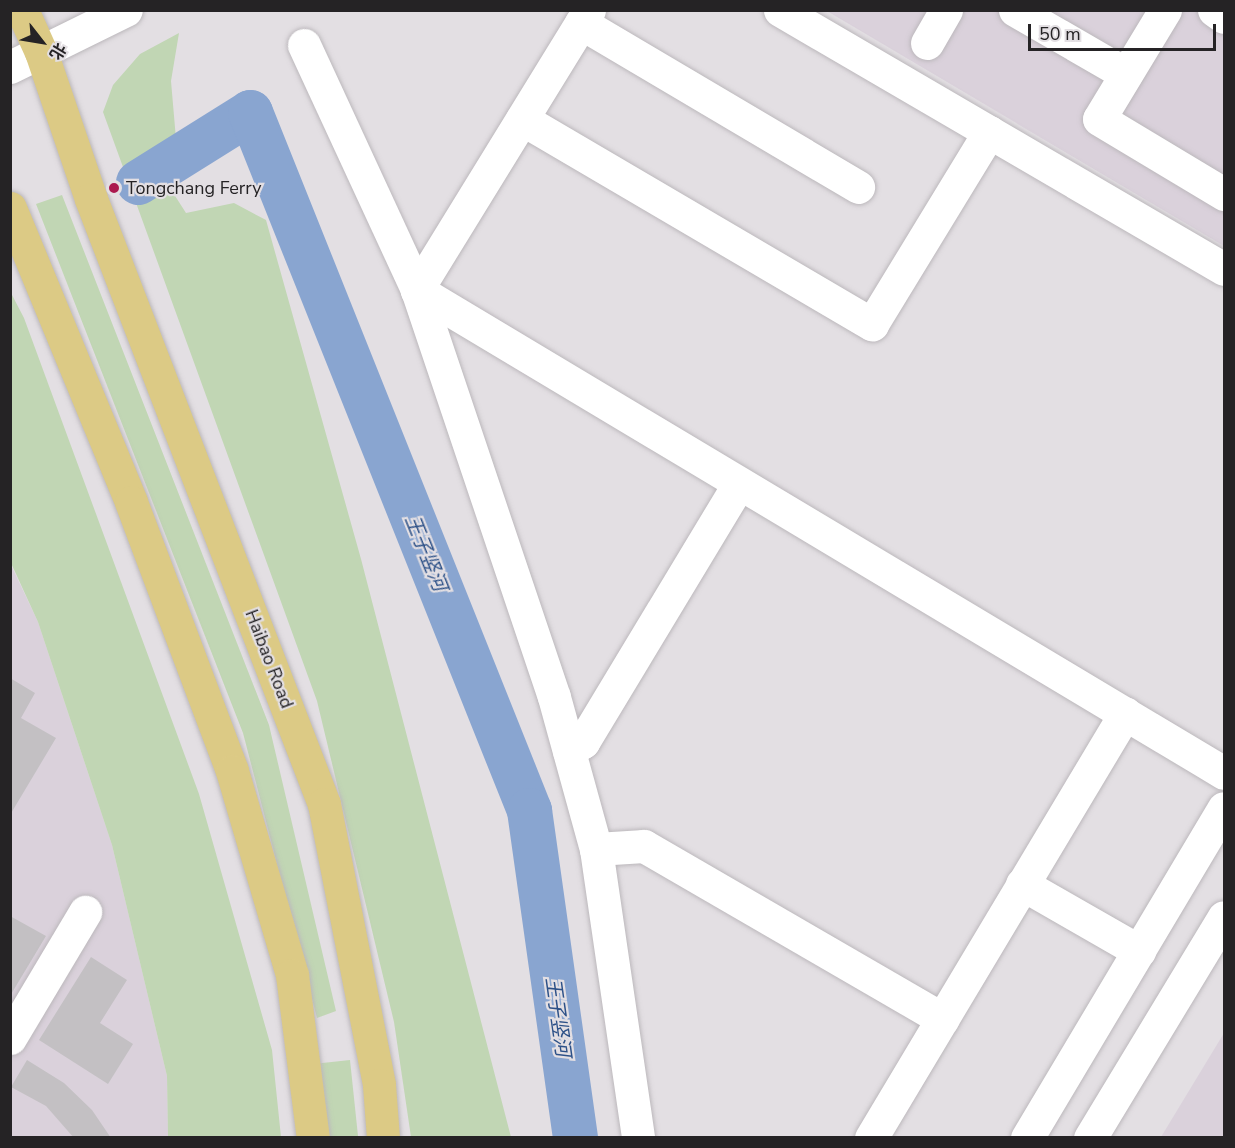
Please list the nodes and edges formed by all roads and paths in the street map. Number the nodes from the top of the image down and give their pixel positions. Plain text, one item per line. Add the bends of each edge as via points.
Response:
1 (22, 10) edge
2 (126, 10) edge
3 (780, 10) edge
4 (946, 10) edge
5 (1015, 10) edge
6 (1214, 10) edge
7 (1161, 12) edge
8 (1224, 16) edge
9 (585, 17) edge
10 (927, 43) dead end
11 (304, 45) dead end
12 (41, 52) junction
13 (10, 66) edge
14 (1126, 74) junction
15 (522, 119) junction
16 (989, 132) junction
17 (858, 187) dead end
18 (1224, 194) edge
19 (13, 213) edge
20 (1224, 269) edge
21 (417, 290) junction
22 (739, 483) junction
23 (1125, 713) junction
24 (569, 751) junction
25 (1224, 772) edge
26 (1224, 808) edge
27 (596, 849) junction
28 (1022, 884) junction
29 (85, 912) dead end
30 (1224, 917) edge
31 (1139, 951) junction
32 (942, 1019) junction
33 (10, 1038) edge
34 (314, 1137) edge
35 (383, 1137) edge
36 (638, 1137) edge
37 (871, 1137) edge
38 (1027, 1137) edge
39 (1090, 1137) edge

1 - 12 main road, Haibao Road
2 - 12 street
3 - 16 street
4 - 10 street
5 - 14 street
6 - 8 street
7 - 14 street
9 - 15 street
9 - 17 street
11 - 21 street
12 - 13 street
12 - 35 main road, Haibao Road via 91,199 324,804 379,1085
14 - 18 street via 1099,119
15 - 16 street via 872,324
15 - 21 street
16 - 20 street
19 - 34 main road via 131,502 232,771 292,975
21 - 22 street
21 - 24 street
22 - 23 street
22 - 24 street via 583,742
23 - 25 street
23 - 28 street
24 - 27 street
26 - 31 street
27 - 32 street via 644,846
27 - 36 street
28 - 31 street
28 - 32 street
29 - 33 street
30 - 39 street
31 - 38 street
32 - 37 street

